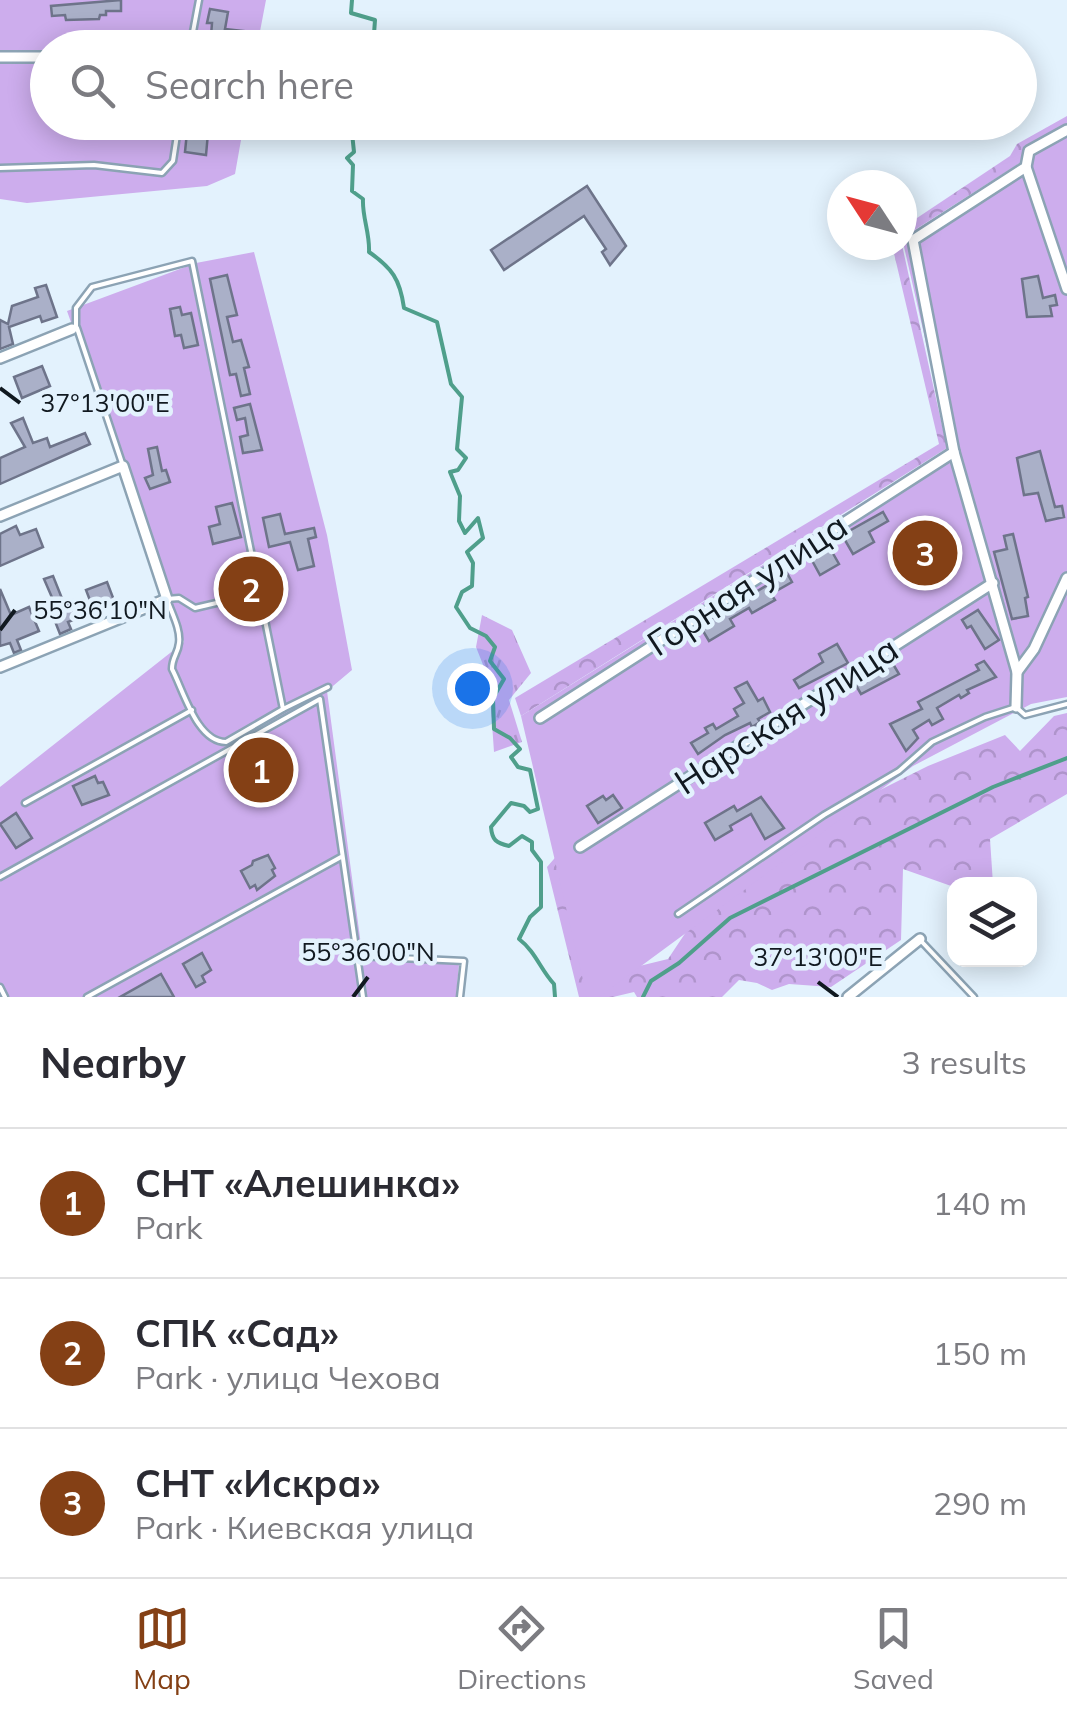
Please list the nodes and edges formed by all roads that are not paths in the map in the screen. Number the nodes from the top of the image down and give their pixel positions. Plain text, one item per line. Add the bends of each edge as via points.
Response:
1 (198, 0) edge
2 (193, 30) edge
3 (30, 57) edge
4 (0, 58) edge
5 (1067, 130) edge
6 (176, 140) edge
7 (0, 168) edge
8 (1026, 168) junction
9 (1067, 289) edge
10 (74, 328) junction
11 (0, 358) edge
12 (954, 452) junction
13 (123, 466) junction
14 (0, 516) edge
15 (1067, 578) edge
16 (993, 583) junction
17 (259, 593) junction
18 (167, 599) junction
19 (0, 667) edge
20 (1017, 672) junction
21 (328, 686) dead end
22 (1067, 704) edge
23 (1016, 707) junction
24 (283, 709) junction
25 (192, 710) junction
26 (540, 718) dead end
27 (26, 803) dead end
28 (580, 848) dead end
29 (342, 856) junction
30 (0, 877) edge
31 (678, 914) dead end
32 (920, 940) joint
33 (357, 956) junction
34 (0, 988) edge
35 (5, 997) edge
36 (87, 997) edge
37 (363, 997) edge
38 (460, 997) edge
39 (848, 997) edge
40 (974, 997) edge

1 - 2 lane
3 - 4 street
5 - 8 street via 1029,151
6 - 7 lane via 173,161 162,173 94,165
8 - 9 street
8 - 12 street via 913,240
10 - 11 street
10 - 13 lane
10 - 17 lane via 76,308 92,287 192,261
12 - 16 street
12 - 26 street, Горная улица
13 - 14 street
13 - 18 street
15 - 20 street
16 - 20 street
16 - 28 street, Нарская улица
17 - 18 lane via 195,608
17 - 24 lane
18 - 19 street
18 - 25 lane via 180,636 172,669
20 - 23 street
21 - 24 lane
22 - 23 lane via 1025,715
23 - 31 lane via 932,742 900,771
24 - 25 lane via 226,742 204,733
25 - 27 lane
29 - 30 lane via 320,699
29 - 33 lane
29 - 36 lane
32 - 39 street
32 - 40 lane
33 - 37 lane
33 - 38 lane via 464,961
34 - 35 lane

